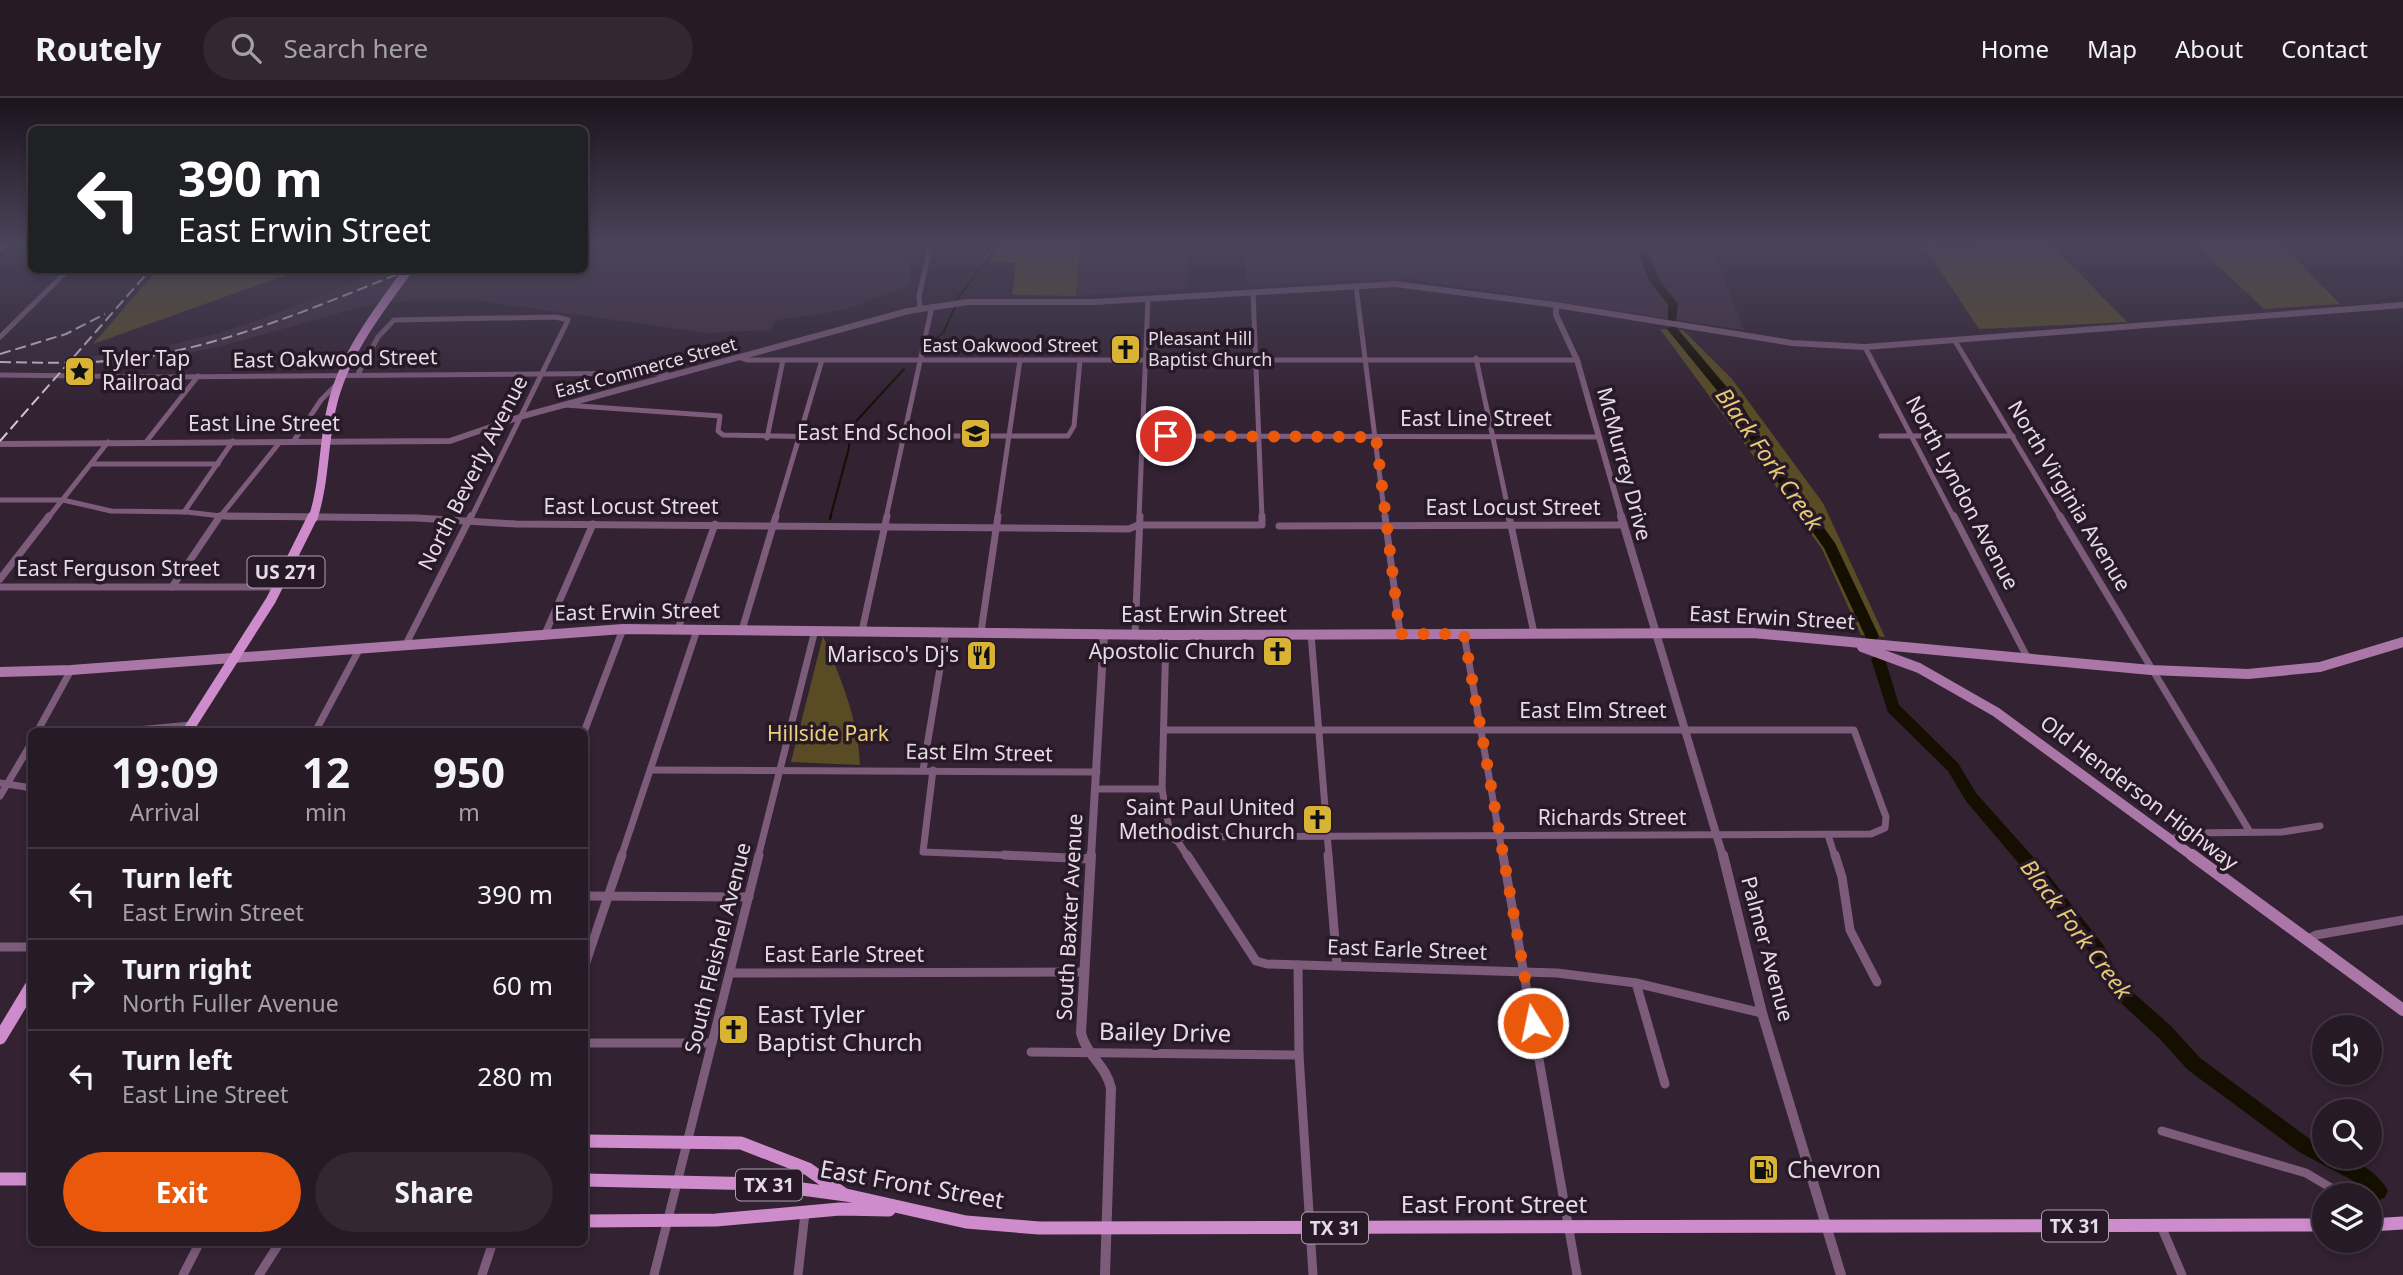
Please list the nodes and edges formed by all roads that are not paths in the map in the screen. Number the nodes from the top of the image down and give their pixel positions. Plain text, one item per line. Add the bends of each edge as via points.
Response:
1 (40, 298) edge
2 (390, 298) edge
3 (919, 298) edge
4 (1148, 298) joint
5 (1253, 298) edge
6 (1357, 298) edge
7 (1504, 298) edge
8 (1556, 305) junction
9 (2403, 305) edge
10 (932, 306) junction
11 (920, 309) junction
12 (0, 337) edge
13 (1955, 341) junction
14 (1865, 347) junction
15 (738, 357) junction
16 (1257, 358) junction
17 (1365, 358) junction
18 (1476, 358) junction
19 (783, 360) junction
20 (822, 360) junction
21 (922, 360) junction
22 (1020, 360) junction
23 (1080, 360) junction
24 (1146, 360) junction
25 (1577, 360) junction
26 (543, 373) junction
27 (358, 374) junction
28 (0, 375) edge
29 (198, 376) junction
30 (671, 376) junction
31 (342, 378) junction
32 (564, 405) junction
33 (523, 416) junction
34 (904, 436) junction
35 (1143, 436) junction
36 (1260, 436) junction
37 (1493, 436) junction
38 (1881, 436) dead end
39 (1912, 436) junction
40 (2012, 436) junction
41 (829, 437) dead end
42 (1010, 437) junction
43 (1376, 437) junction
44 (1599, 437) junction
45 (767, 438) junction
46 (800, 438) junction
47 (233, 441) junction
48 (108, 442) junction
49 (146, 442) junction
50 (280, 442) junction
51 (293, 442) junction
52 (327, 442) junction
53 (0, 444) edge
54 (92, 464) junction
55 (218, 464) junction
56 (0, 500) edge
57 (63, 500) junction
58 (184, 512) junction
59 (220, 517) junction
60 (313, 517) junction
61 (469, 521) junction
62 (593, 524) junction
63 (715, 524) junction
64 (774, 525) junction
65 (885, 525) junction
66 (1511, 525) junction
67 (1622, 525) junction
68 (997, 526) junction
69 (1138, 526) junction
70 (1279, 526) dead end
71 (1386, 526) junction
72 (0, 579) edge
73 (0, 587) edge
74 (172, 587) junction
75 (277, 587) junction
76 (623, 629) junction
77 (678, 629) junction
78 (696, 630) junction
79 (742, 630) junction
80 (815, 630) junction
81 (862, 631) junction
82 (946, 632) junction
83 (981, 632) junction
84 (1657, 632) junction
85 (1534, 633) junction
86 (545, 634) junction
87 (1104, 634) junction
88 (1135, 634) junction
89 (1311, 634) junction
90 (1400, 634) junction
91 (1464, 634) junction
92 (1166, 635) junction
93 (1835, 639) junction
94 (2403, 642) edge
95 (406, 644) junction
96 (1916, 647) junction
97 (360, 648) junction
98 (234, 657) junction
99 (2027, 657) junction
100 (1919, 668) junction
101 (71, 670) junction
102 (2151, 670) junction
103 (0, 672) edge
104 (39, 728) edge
105 (189, 728) edge
106 (317, 728) edge
107 (586, 728) edge
108 (1687, 728) junction
109 (1482, 729) junction
110 (1164, 730) junction
111 (1318, 730) junction
112 (28, 747) edge
113 (651, 770) junction
114 (780, 770) junction
115 (923, 770) junction
116 (933, 770) junction
117 (1097, 772) junction
118 (4, 784) edge
119 (28, 788) edge
120 (1096, 789) junction
121 (1162, 789) junction
122 (0, 796) edge
123 (2320, 826) dead end
124 (1881, 832) joint
125 (2250, 832) junction
126 (1501, 835) junction
127 (1828, 835) junction
128 (1326, 836) junction
129 (1718, 836) junction
130 (1175, 840) junction
131 (2169, 840) junction
132 (1090, 859) junction
133 (588, 896) edge
134 (608, 896) junction
135 (749, 897) junction
136 (2403, 920) edge
137 (2307, 941) junction
138 (0, 947) edge
139 (28, 947) edge
140 (588, 956) edge
141 (1298, 965) junction
142 (1337, 965) junction
143 (1084, 972) junction
144 (1524, 972) junction
145 (730, 973) junction
146 (1877, 982) dead end
147 (1636, 983) junction
148 (25, 1007) edge
149 (2403, 1010) edge
150 (1762, 1013) junction
151 (0, 1038) edge
152 (588, 1043) edge
153 (712, 1043) junction
154 (1088, 1051) junction
155 (1031, 1052) dead end
156 (1299, 1055) junction
157 (1665, 1084) dead end
158 (2162, 1131) dead end
159 (588, 1141) edge
160 (686, 1148) junction
161 (0, 1179) edge
162 (28, 1179) edge
163 (588, 1180) edge
164 (2323, 1183) edge
165 (846, 1195) junction
166 (916, 1211) junction
167 (805, 1213) junction
168 (588, 1221) edge
169 (667, 1221) junction
170 (2403, 1223) edge
171 (2382, 1224) edge
172 (2312, 1225) edge
173 (1827, 1226) junction
174 (2160, 1226) junction
175 (1568, 1227) junction
176 (1309, 1228) junction
177 (1107, 1229) junction
178 (198, 1246) edge
179 (278, 1246) edge
180 (492, 1246) edge
181 (183, 1275) edge
182 (259, 1275) edge
183 (482, 1275) edge
184 (654, 1275) edge
185 (798, 1275) edge
186 (1105, 1275) edge
187 (1312, 1275) edge
188 (1577, 1275) edge
189 (1840, 1275) edge
190 (2182, 1275) edge

1 - 12 street
2 - 31 main road, US 271
3 - 11 street
4 - 10 street, East Commerce Street
4 - 24 street
5 - 16 street
6 - 17 street
7 - 8 street, East Commerce Street
8 - 14 street, East Commerce Street via 1781,341
8 - 25 street, McMurrey Drive via 1556,315
9 - 13 street, East Commerce Street
10 - 11 street, East Commerce Street
10 - 21 street
11 - 15 street, East Commerce Street
13 - 14 street, East Commerce Street
13 - 40 street, North Virginia Avenue
14 - 39 street, North Lyndon Avenue
15 - 19 street, East Oakwood Street
15 - 30 street, East Commerce Street
16 - 17 street, East Oakwood Street
16 - 24 street, East Oakwood Street
16 - 36 street
17 - 18 street, East Oakwood Street
17 - 43 street
18 - 25 street, East Oakwood Street
18 - 37 street
19 - 20 street, East Oakwood Street
19 - 45 street
20 - 21 street, East Oakwood Street
20 - 46 street
21 - 22 street, East Oakwood Street
21 - 34 street
22 - 23 street, East Oakwood Street
22 - 42 street
23 - 24 street, East Oakwood Street
23 - 42 street via 1074,426 1069,436
24 - 35 street
25 - 44 street, McMurrey Drive
26 - 27 street, East Oakwood Street
26 - 27 street, North Beverly Avenue via 568,318 393,320
26 - 30 street, East Oakwood Street
26 - 33 street, North Beverly Avenue
27 - 31 street, East Oakwood Street
28 - 29 street, East Oakwood Street
29 - 31 street, East Oakwood Street
29 - 49 street
30 - 32 street, East Commerce Street
31 - 51 street
31 - 52 main road, US 271 via 332,405
32 - 33 street, East Commerce Street
32 - 45 street via 720,416 718,432 723,435
33 - 52 street, East Line Street via 450,441
33 - 61 street, North Beverly Avenue
34 - 42 street
34 - 65 street
35 - 36 street, East Line Street
35 - 69 street
36 - 43 street, East Line Street
36 - 69 street, East Locust Street via 1262,526
37 - 43 street, East Line Street
37 - 44 street, East Line Street
37 - 66 street
38 - 39 street
39 - 40 street
39 - 99 street, North Lyndon Avenue
40 - 102 street, North Virginia Avenue
41 - 46 street
42 - 68 street
43 - 71 street
44 - 67 street, McMurrey Drive
45 - 46 street
46 - 64 street
47 - 49 street, East Line Street
47 - 50 street, East Line Street
47 - 55 street
48 - 49 street, East Line Street
48 - 53 street, East Line Street
48 - 54 street
50 - 51 street, East Line Street
50 - 59 street
51 - 52 street, East Line Street
52 - 60 main road, US 271 via 325,474
54 - 55 street
54 - 57 street
55 - 58 street
56 - 57 street, East Locust Street
57 - 58 street, East Locust Street via 111,511
57 - 72 street
58 - 59 street, East Locust Street
59 - 60 street, East Locust Street
59 - 74 street
60 - 61 street, East Locust Street
60 - 75 main road, US 271
61 - 62 street, East Locust Street
61 - 95 street, North Beverly Avenue
62 - 63 street, East Locust Street
62 - 86 street
63 - 64 street, East Locust Street
63 - 77 street
64 - 65 street, East Locust Street
64 - 79 street
65 - 68 street, East Locust Street
65 - 81 street
66 - 67 street, East Locust Street
66 - 71 street, East Locust Street
66 - 85 street
67 - 84 street, McMurrey Drive
68 - 69 street, East Locust Street
68 - 83 street
69 - 88 street
70 - 71 street, East Locust Street
71 - 90 street
73 - 74 street, East Ferguson Street
74 - 75 street, East Ferguson Street
75 - 98 main road, US 271
76 - 77 main road, East Erwin Street
76 - 86 main road, East Erwin Street
76 - 107 street
77 - 78 main road, East Erwin Street
78 - 79 main road, East Erwin Street
78 - 113 street
79 - 80 main road, East Erwin Street
80 - 81 main road, East Erwin Street
80 - 114 street, South Fleishel Avenue
81 - 82 main road, East Erwin Street
82 - 83 main road, East Erwin Street
82 - 115 street
83 - 87 main road, East Erwin Street
84 - 85 main road, East Erwin Street
84 - 93 main road, East Erwin Street
84 - 108 street, Palmer Avenue
85 - 91 main road, East Erwin Street
86 - 95 main road, East Erwin Street
87 - 88 main road, East Erwin Street
87 - 117 street, South Baxter Avenue
88 - 92 main road, East Erwin Street
89 - 90 main road, East Erwin Street
89 - 92 main road, East Erwin Street
89 - 111 street
90 - 91 main road, East Erwin Street
91 - 109 street
92 - 110 street
93 - 96 main road, East Erwin Street
93 - 100 main road, Old Henderson Highway
94 - 102 main road, East Erwin Street via 2351,660 2295,671
95 - 97 main road, East Erwin Street
96 - 99 main road, East Erwin Street
96 - 100 main road via 1910,657
97 - 98 main road, East Erwin Street
97 - 106 street
98 - 101 main road, East Erwin Street
98 - 105 main road, US 271
99 - 102 main road, East Erwin Street
100 - 131 main road, Old Henderson Highway via 1996,712
101 - 103 main road, East Erwin Street
101 - 104 street
102 - 125 street, North Virginia Avenue
108 - 109 street, East Elm Street
108 - 124 street, East Elm Street via 1854,730 1883,804 1886,824
108 - 129 street, Palmer Avenue
109 - 111 street, East Elm Street
109 - 126 street
110 - 111 street, East Elm Street
110 - 121 street
111 - 128 street
112 - 118 street
113 - 114 street, East Elm Street
113 - 134 street
114 - 115 street, East Elm Street
114 - 135 street, South Fleishel Avenue
115 - 116 street, East Elm Street
116 - 117 street, East Elm Street
116 - 132 street via 923,852
117 - 120 street, South Baxter Avenue
118 - 119 street
118 - 122 street
120 - 121 street
120 - 132 street, South Baxter Avenue
121 - 130 street
123 - 125 street
124 - 127 street, Richards Street
125 - 131 street via 2188,833
126 - 128 street, Richards Street
126 - 129 street, Richards Street
126 - 144 street
127 - 129 street, Richards Street
127 - 146 street via 1842,877 1850,930
128 - 130 street, Richards Street
128 - 142 street
129 - 150 street, Palmer Avenue
130 - 141 street, East Earle Street via 1256,961
131 - 137 main road, Old Henderson Highway
132 - 143 street, South Baxter Avenue
133 - 134 street
134 - 135 street
134 - 140 street
135 - 145 street, South Fleishel Avenue
136 - 137 street via 2316,935
137 - 149 main road, Old Henderson Highway
138 - 139 street
141 - 142 street, East Earle Street
141 - 156 street
142 - 144 street, East Earle Street
143 - 145 street, East Earle Street
143 - 154 street, South Baxter Avenue via 1081,1038
144 - 147 street, East Earle Street
144 - 175 street
145 - 153 street, South Fleishel Avenue
147 - 150 street, East Earle Street
147 - 157 street
148 - 151 main road
150 - 173 street, Palmer Avenue
152 - 153 street
153 - 160 street, South Fleishel Avenue
154 - 155 street, Bailey Drive
154 - 156 street, Bailey Drive
154 - 177 street, South Baxter Avenue via 1107,1069 1111,1088
156 - 176 street
158 - 164 street via 2306,1173
159 - 160 main road
160 - 165 main road via 728,1141 755,1147 808,1169
160 - 169 street, South Fleishel Avenue
161 - 162 main road
163 - 165 main road, East Front Street / TX 31 via 732,1182
165 - 166 main road, East Front Street / TX 31
166 - 167 main road
166 - 177 main road, East Front Street / TX 31 via 1011,1227
167 - 169 main road
167 - 185 street
168 - 169 main road
169 - 184 street, South Fleishel Avenue
170 - 171 main road
172 - 174 main road, East Front Street / TX 31
173 - 174 main road, East Front Street / TX 31
173 - 175 main road, East Front Street / TX 31
173 - 189 street, Palmer Avenue
174 - 190 street
175 - 176 main road, East Front Street / TX 31
175 - 188 street
176 - 177 main road, East Front Street / TX 31
176 - 187 street
177 - 186 street, South Baxter Avenue
178 - 181 street
179 - 182 street
180 - 183 street

